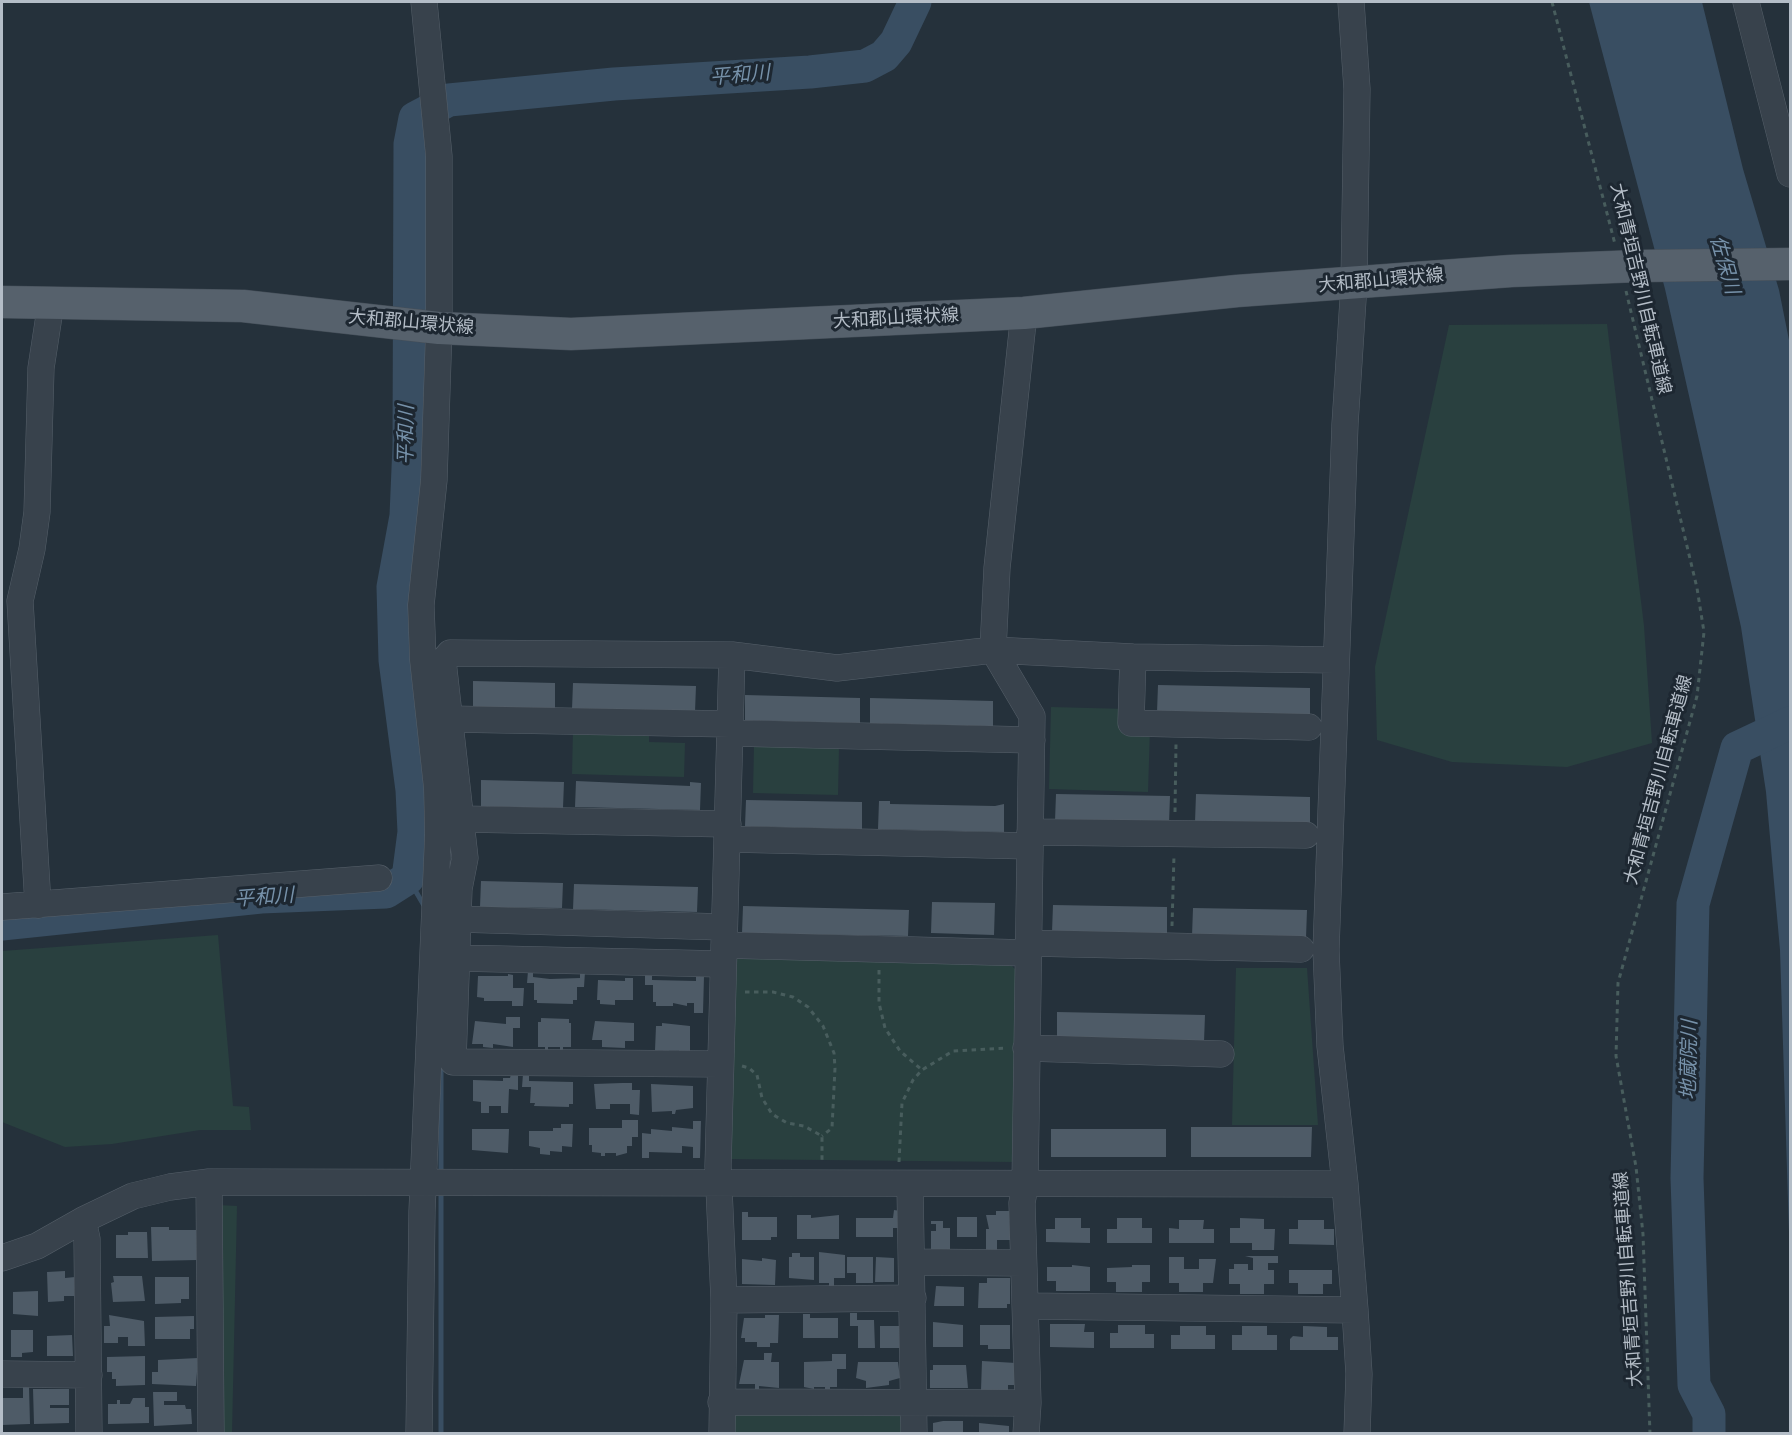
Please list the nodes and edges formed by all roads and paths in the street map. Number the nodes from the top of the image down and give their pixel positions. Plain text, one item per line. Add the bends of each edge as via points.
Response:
1 (424, 2) edge
2 (1351, 2) edge
3 (1552, 2) edge
4 (1746, 2) edge
5 (1791, 174) edge
6 (1791, 264) edge
7 (1629, 266) junction
8 (1354, 284) junction
9 (2, 302) edge
10 (51, 303) junction
11 (1023, 313) junction
12 (416, 325) junction
13 (993, 650) junction
14 (732, 655) junction
15 (1133, 657) junction
16 (1335, 660) junction
17 (449, 719) junction
18 (1309, 727) dead end
19 (730, 729) junction
20 (1032, 740) junction
21 (461, 819) junction
22 (728, 831) junction
23 (1306, 835) dead end
24 (1030, 839) junction
25 (379, 878) dead end
26 (38, 905) junction
27 (2, 907) edge
28 (458, 919) junction
29 (723, 945) junction
30 (1028, 948) junction
31 (1301, 949) dead end
32 (456, 958) junction
33 (879, 974) dead end
34 (721, 992) junction
35 (1016, 1048) junction
36 (1221, 1054) dead end
37 (720, 1064) junction
38 (922, 1070) junction
39 (822, 1136) junction
40 (822, 1167) dead end
41 (905, 1176) junction
42 (209, 1182) junction
43 (425, 1182) junction
44 (718, 1184) junction
45 (1345, 1184) junction
46 (1025, 1185) junction
47 (83, 1220) junction
48 (2, 1258) edge
49 (912, 1262) junction
50 (1023, 1263) junction
51 (913, 1298) junction
52 (724, 1300) junction
53 (1026, 1306) junction
54 (1355, 1310) junction
55 (2, 1374) edge
56 (89, 1374) junction
57 (721, 1402) junction
58 (915, 1402) junction
59 (1028, 1403) junction
60 (89, 1434) edge
61 (211, 1434) edge
62 (419, 1434) edge
63 (722, 1434) edge
64 (914, 1434) edge
65 (1026, 1434) edge
66 (1356, 1434) edge
67 (1650, 1434) edge

1 - 12 street via 439,156
2 - 8 street via 1357,89
3 - 7 path, 大和青垣吉野川自転車道線
4 - 5 street
6 - 7 main road, 大和郡山環状線
7 - 8 main road, 大和郡山環状線
7 - 67 path, 大和青垣吉野川自転車道線 via 1704,632 1698,696 1618,983 1616,1056 1636,1167 1643,1234
8 - 11 main road, 大和郡山環状線 via 1238,291
8 - 16 street
9 - 10 main road, 大和郡山環状線
10 - 12 main road, 大和郡山環状線 via 243,306
10 - 26 street via 41,368 37,512 20,601
11 - 12 main road, 大和郡山環状線 via 571,334
11 - 13 street
12 - 43 street via 434,480 421,604 437,788
13 - 14 street via 837,668
13 - 15 street
13 - 20 street via 1032,716
14 - 17 street via 450,653 443,661
14 - 19 street
15 - 16 street
15 - 18 street via 1131,723
16 - 45 street via 1326,950 1330,1046
17 - 19 street
17 - 21 street
19 - 20 street
19 - 22 street
20 - 24 street
21 - 22 street
21 - 28 street via 465,858
22 - 24 street
22 - 29 street
23 - 24 street
24 - 30 street
25 - 26 street
26 - 27 street
28 - 29 street
28 - 32 street
29 - 30 street
29 - 32 street
29 - 34 street
30 - 31 street
30 - 35 street
32 - 37 street via 453,1062
33 - 38 path via 879,1003 885,1028 900,1051
34 - 37 street
34 - 39 path via 783,994 814,1013 834,1053 832,1128
35 - 36 street
35 - 38 path via 953,1051
35 - 46 street
37 - 39 path via 749,1068 757,1075 772,1114
37 - 44 street
38 - 41 path via 902,1103
39 - 40 path
41 - 44 street
41 - 46 street
41 - 49 street
42 - 43 street
42 - 47 street via 133,1196
42 - 61 street
43 - 44 street
43 - 62 street
44 - 52 street
45 - 46 street
45 - 54 street
46 - 50 street
47 - 48 street via 37,1246
47 - 56 street via 87,1239
49 - 50 street
49 - 51 street
50 - 53 street
51 - 52 street
51 - 58 street
52 - 57 street
53 - 54 street
53 - 59 street
54 - 66 street via 1359,1374
55 - 56 street
56 - 60 street
57 - 58 street
57 - 63 street
58 - 59 street
58 - 64 street
59 - 65 street

